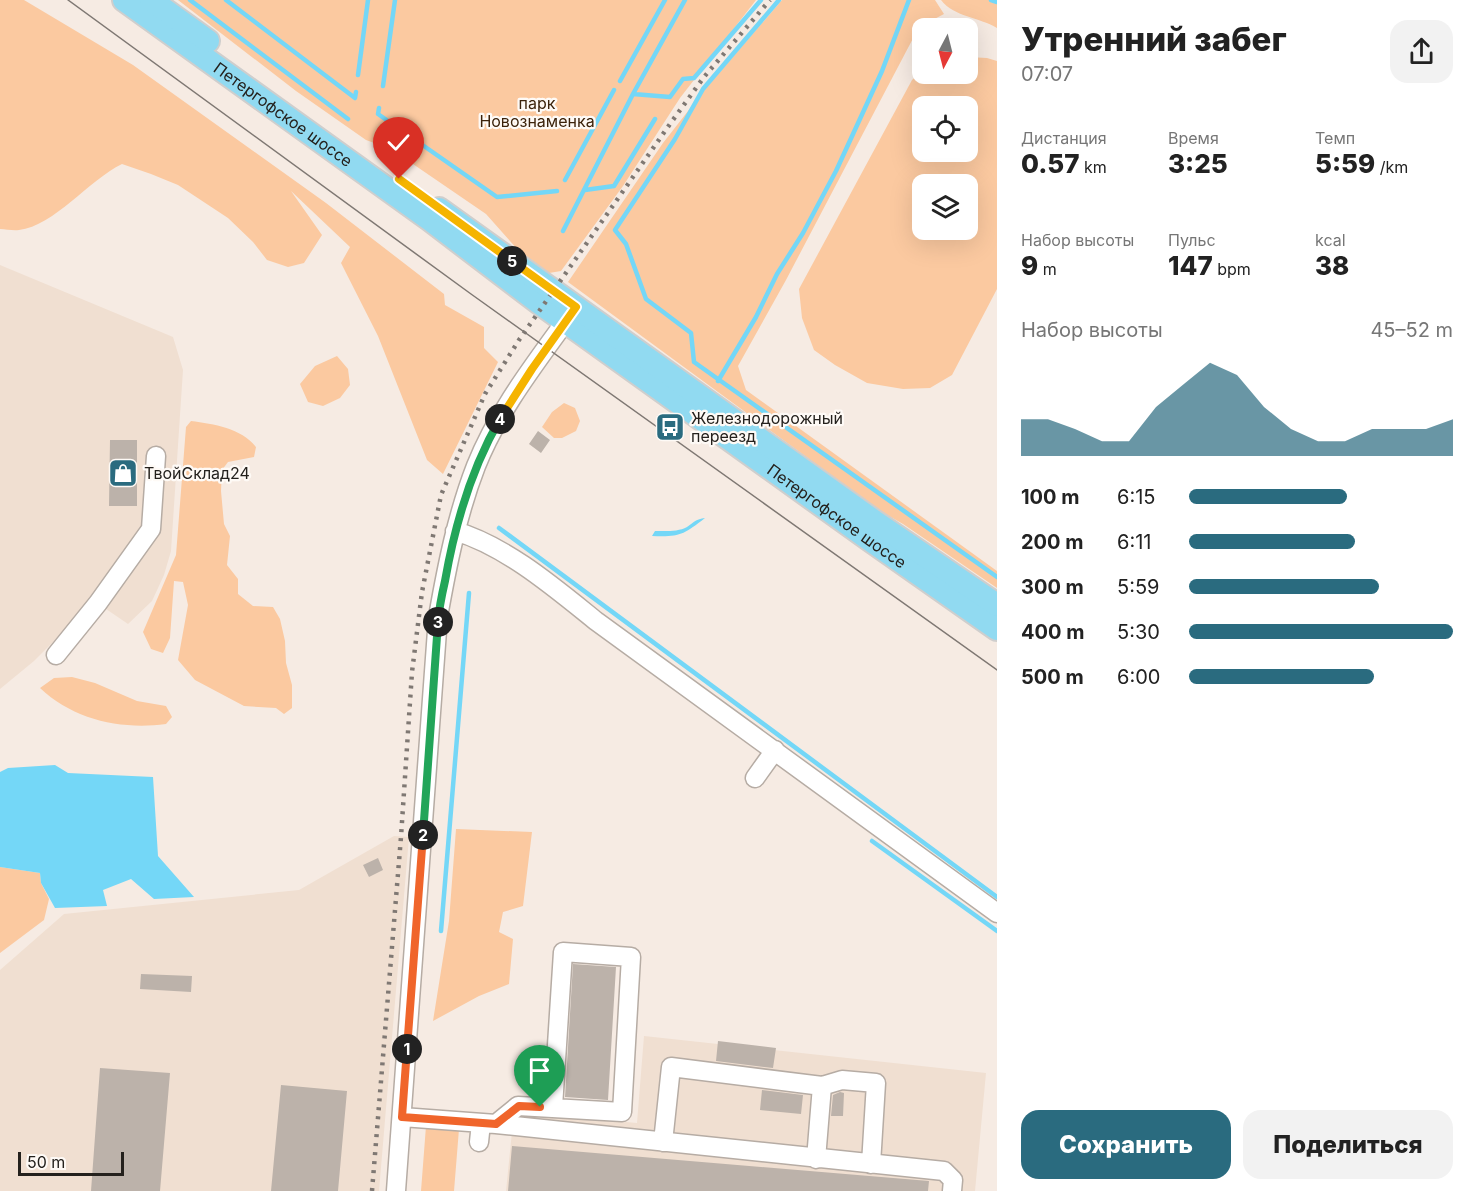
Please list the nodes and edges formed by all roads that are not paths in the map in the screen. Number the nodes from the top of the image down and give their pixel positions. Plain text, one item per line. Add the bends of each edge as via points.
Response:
1 (124, 0) edge
2 (151, 0) edge
3 (571, 315) junction
4 (156, 456) dead end
5 (455, 531) junction
6 (997, 605) edge
7 (997, 629) edge
8 (56, 654) dead end
9 (775, 750) junction
10 (755, 778) dead end
11 (997, 913) edge
12 (822, 1086) junction
13 (553, 1107) junction
14 (402, 1117) junction
15 (489, 1124) junction
16 (480, 1142) dead end
17 (663, 1143) junction
18 (816, 1159) junction
19 (872, 1164) junction
20 (396, 1191) edge
21 (952, 1191) edge

1 - 3 main road, Петергофское шоссе via 429,219 508,281
2 - 3 main road, Петергофское шоссе
3 - 5 street via 489,438
3 - 6 main road, Петергофское шоссе
3 - 7 main road, Петергофское шоссе via 861,534
4 - 8 street via 151,529
5 - 9 street via 473,536 539,576
5 - 14 street via 438,617
9 - 10 street
9 - 11 street
12 - 17 street via 672,1067
12 - 18 street
12 - 19 street via 842,1080 876,1083
13 - 13 street via 622,1113 631,957 563,952
13 - 15 street via 519,1106
14 - 15 street
14 - 20 street
15 - 16 street
15 - 17 street
17 - 18 street
18 - 19 street
19 - 21 street via 944,1172 953,1180

